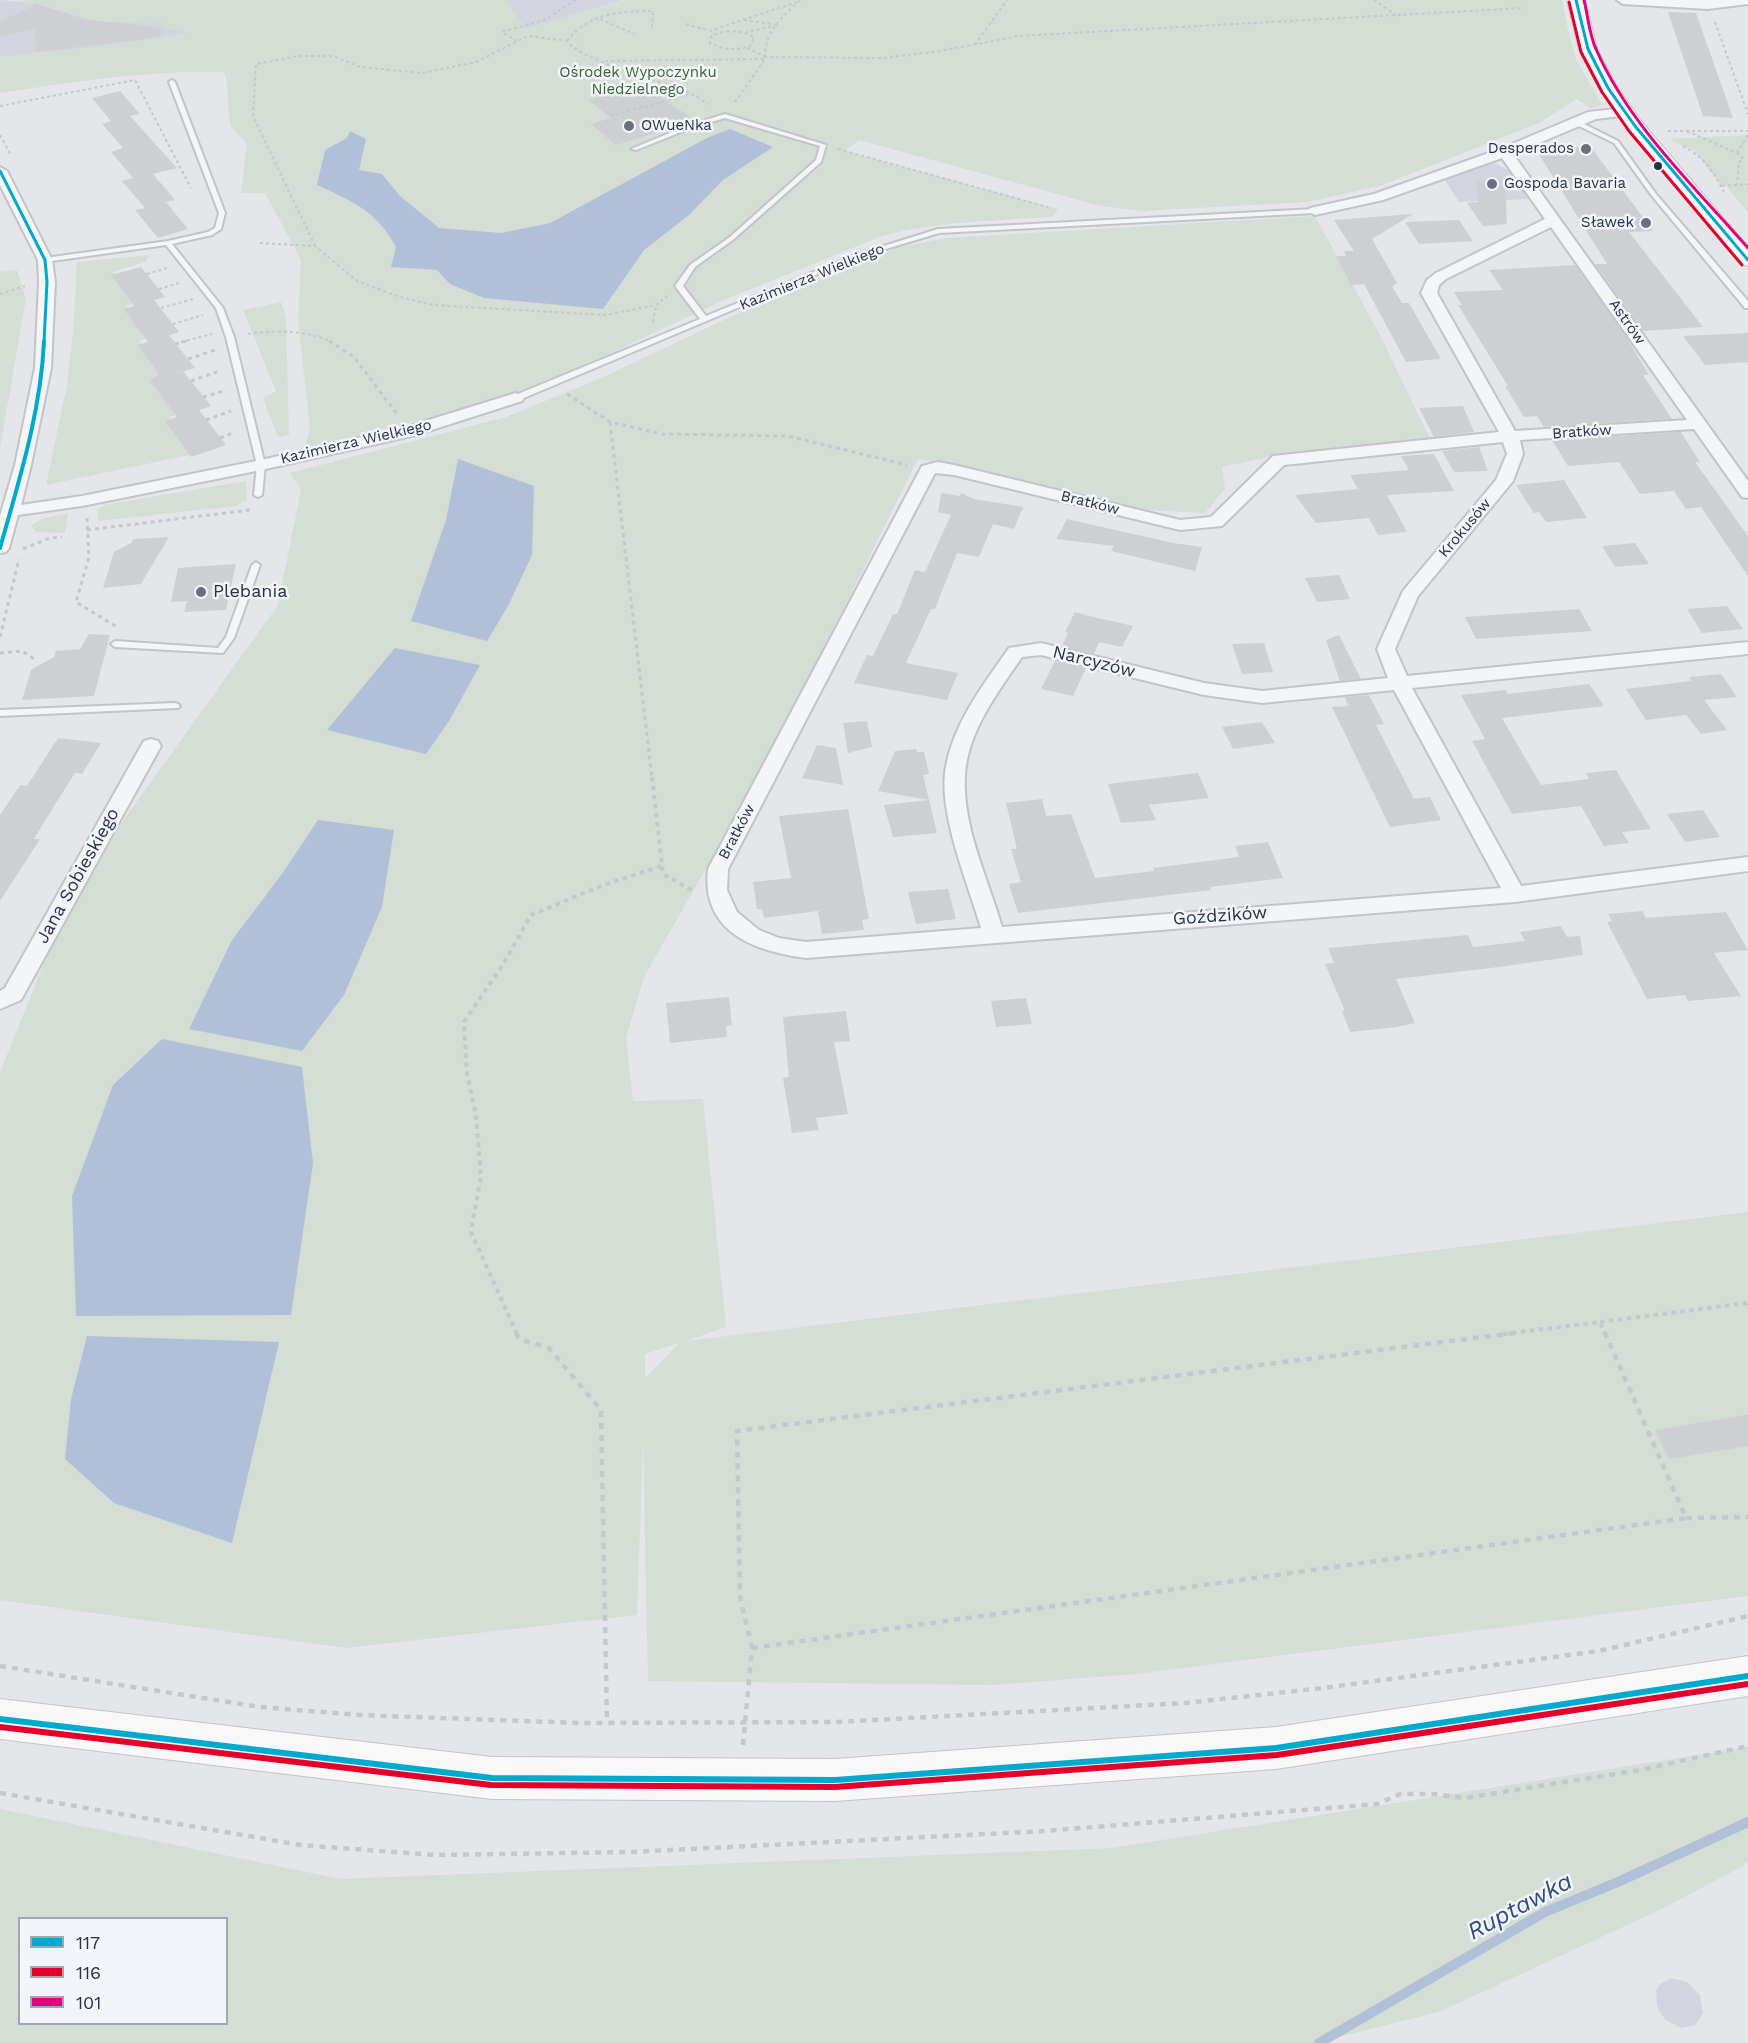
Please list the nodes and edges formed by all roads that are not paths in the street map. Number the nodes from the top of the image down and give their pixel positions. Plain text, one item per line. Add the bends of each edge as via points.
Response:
1 (1576, 0) edge
2 (1623, 0) edge
3 (1742, 5) edge
4 (172, 82) dead end
5 (1624, 111) junction
6 (1582, 119) junction
7 (634, 149) dead end
8 (1505, 152) junction
9 (0, 171) edge
10 (1315, 211) joint
11 (1554, 220) junction
12 (168, 243) junction
13 (45, 260) junction
14 (1748, 260) edge
15 (1748, 306) edge
16 (705, 320) junction
17 (516, 398) joint
18 (1699, 424) junction
19 (1510, 436) junction
20 (261, 465) junction
21 (1748, 493) edge
22 (258, 495) dead end
23 (12, 511) junction
24 (0, 548) edge
25 (256, 565) dead end
26 (115, 644) dead end
27 (1748, 648) edge
28 (1400, 683) junction
29 (176, 706) dead end
30 (0, 713) edge
31 (151, 746) dead end
32 (1748, 864) edge
33 (708, 892) joint
34 (1515, 894) junction
35 (993, 934) junction
36 (0, 1000) edge
37 (1748, 1676) edge
38 (0, 1719) edge

1 - 5 street via 1588,49
2 - 3 street
4 - 12 lane via 222,213 218,229 210,234
5 - 6 street, Kazimierza Wielkiego
5 - 14 street
6 - 8 street, Kazimierza Wielkiego
6 - 15 lane via 1581,125 1586,129 1616,142 1654,195
7 - 16 lane via 725,116 823,145 819,161 732,238 692,266 679,286
8 - 10 street, Kazimierza Wielkiego via 1378,197
8 - 11 street, Astrów
9 - 13 street
10 - 16 lane, Kazimierza Wielkiego via 938,231 854,257
11 - 18 street, Astrów
11 - 19 street, Krokusów via 1441,276 1432,283 1429,293
12 - 13 lane
12 - 20 lane via 219,308 230,336
13 - 23 street via 43,368
16 - 17 lane, Kazimierza Wielkiego
17 - 20 street, Kazimierza Wielkiego via 410,431
18 - 19 street, Bratków
18 - 21 street, Astrów
19 - 28 street, Krokusów via 1515,454 1504,482 1409,595 1386,649
19 - 33 street, Bratków via 1279,460 1216,522 1180,525 954,470 928,470
20 - 22 lane
20 - 23 street, Kazimierza Wielkiego
23 - 24 street
25 - 26 lane via 230,638 220,651
27 - 28 street
28 - 34 street, Krokusów
28 - 35 street, Narcyzów via 1262,697 1204,689 1041,649 1017,651 981,704 968,731 956,774 958,810
29 - 30 lane
31 - 36 street, Jana Sobieskiego via 13,994
32 - 34 street, Goździków
33 - 35 street, Goździków via 751,936 776,946 806,950
34 - 35 street, Goździków
37 - 38 street via 1276,1748 835,1780 492,1778

